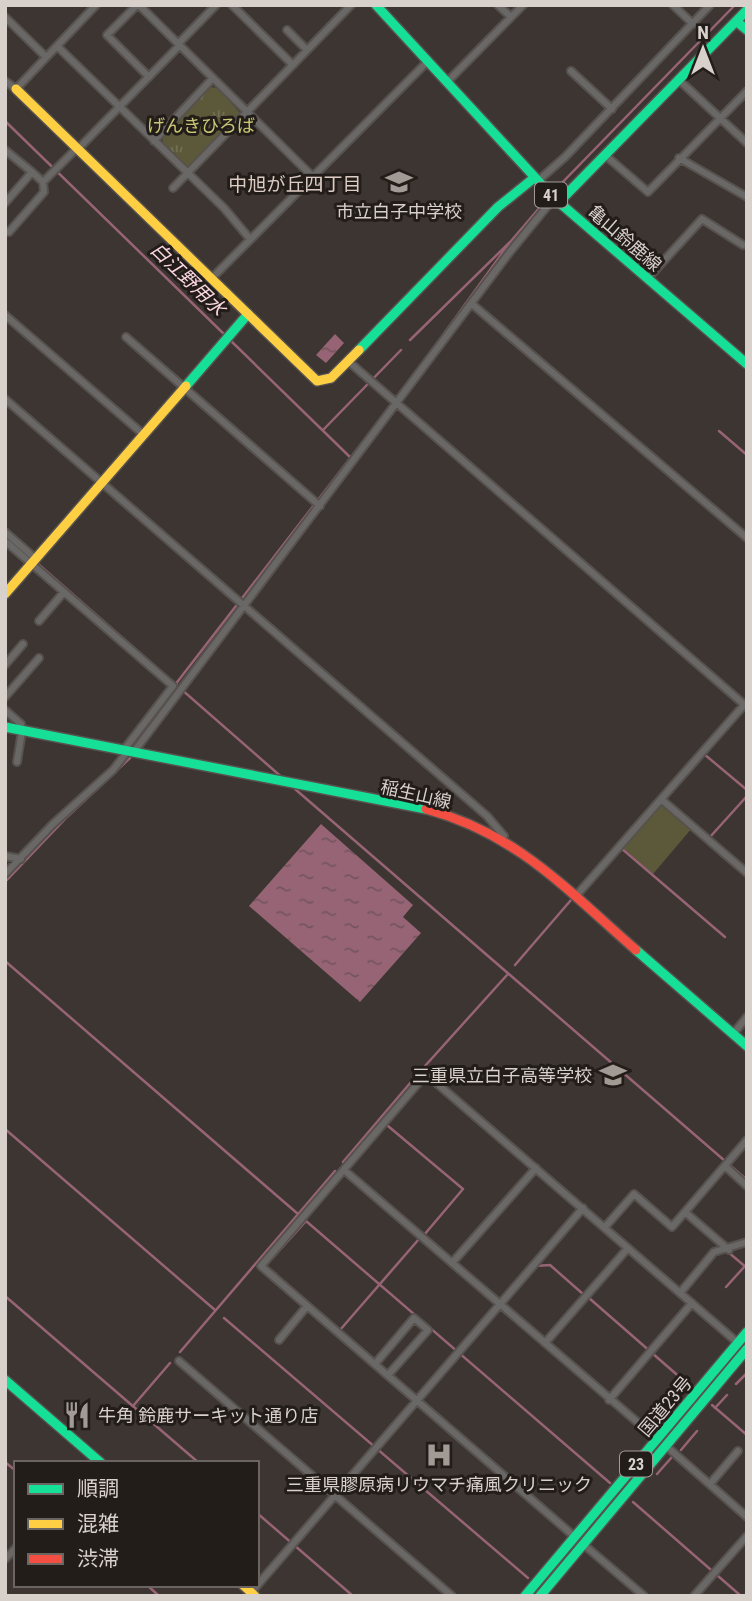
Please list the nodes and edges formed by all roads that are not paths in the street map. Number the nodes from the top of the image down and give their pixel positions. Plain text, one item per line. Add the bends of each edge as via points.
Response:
1 (96, 5) edge
2 (138, 5) edge
3 (216, 5) edge
4 (232, 5) edge
5 (351, 5) edge
6 (376, 5) edge
7 (498, 5) edge
8 (523, 5) edge
9 (673, 5) edge
10 (710, 5) edge
11 (747, 10) edge
12 (5, 17) edge
13 (511, 17) junction
14 (736, 21) junction
15 (692, 24) junction
16 (287, 30) dead end
17 (747, 30) edge
18 (179, 45) junction
19 (57, 46) junction
20 (307, 50) junction
21 (46, 57) junction
22 (428, 61) junction
23 (293, 65) junction
24 (571, 71) dead end
25 (149, 77) junction
26 (213, 78) junction
27 (679, 80) junction
28 (5, 81) edge
29 (447, 82) junction
30 (16, 89) junction
31 (747, 91) edge
32 (118, 108) junction
33 (612, 109) junction
34 (247, 112) junction
35 (719, 119) junction
36 (154, 141) junction
37 (747, 143) edge
38 (78, 148) junction
39 (5, 150) edge
40 (605, 155) junction
41 (680, 158) junction
42 (32, 172) junction
43 (187, 174) junction
44 (313, 177) junction
45 (537, 179) junction
46 (43, 183) junction
47 (173, 188) dead end
48 (747, 197) edge
49 (556, 200) junction
50 (5, 203) edge
51 (9, 232) dead end
52 (250, 239) junction
53 (744, 245) dead end
54 (212, 278) junction
55 (648, 278) junction
56 (472, 304) junction
57 (248, 314) junction
58 (5, 315) edge
59 (126, 337) dead end
60 (348, 361) junction
61 (747, 364) edge
62 (184, 388) junction
63 (5, 399) edge
64 (395, 403) junction
65 (144, 435) junction
66 (103, 483) junction
67 (319, 506) junction
68 (5, 532) edge
69 (747, 538) edge
70 (5, 541) edge
71 (33, 562) junction
72 (64, 592) junction
73 (5, 594) edge
74 (244, 606) junction
75 (39, 621) dead end
76 (23, 644) dead end
77 (38, 658) dead end
78 (5, 665) edge
79 (5, 697) edge
80 (746, 706) edge
81 (5, 710) edge
82 (5, 727) edge
83 (22, 727) junction
84 (128, 752) junction
85 (17, 762) dead end
86 (662, 800) junction
87 (508, 841) junction
88 (5, 856) edge
89 (21, 859) junction
90 (747, 873) edge
91 (5, 874) edge
92 (575, 897) junction
93 (747, 1017) edge
94 (733, 1034) junction
95 (747, 1046) edge
96 (747, 1140) edge
97 (724, 1166) junction
98 (536, 1168) junction
99 (344, 1170) junction
100 (747, 1186) edge
101 (583, 1209) junction
102 (685, 1212) junction
103 (605, 1227) junction
104 (747, 1242) edge
105 (628, 1248) junction
106 (729, 1250) junction
107 (452, 1263) junction
108 (680, 1293) junction
109 (692, 1303) junction
110 (500, 1304) junction
111 (307, 1306) junction
112 (747, 1332) edge
113 (279, 1340) dead end
114 (545, 1343) junction
115 (738, 1343) junction
116 (747, 1349) edge
117 (179, 1361) dead end
118 (375, 1364) junction
119 (388, 1375) junction
120 (5, 1380) edge
121 (417, 1400) junction
122 (609, 1400) junction
123 (657, 1439) junction
124 (666, 1446) junction
125 (738, 1451) dead end
126 (94, 1461) edge
127 (710, 1484) junction
128 (335, 1496) junction
129 (747, 1502) edge
130 (740, 1510) junction
131 (747, 1517) edge
132 (747, 1536) edge
133 (576, 1537) junction
134 (584, 1545) junction
135 (259, 1581) edge
136 (442, 1593) edge
137 (641, 1595) edge
138 (452, 1596) edge
139 (525, 1596) edge
140 (540, 1596) edge
141 (694, 1596) edge

1 - 19 street
2 - 18 street
2 - 25 street via 107,35
3 - 18 street
4 - 23 street
5 - 20 street
6 - 22 main road, 亀山鈴鹿線 / 41
7 - 13 street
8 - 13 street
9 - 15 street
10 - 15 street
11 - 14 main road
12 - 21 street
13 - 29 street
14 - 17 main road
14 - 27 main road
15 - 33 street
16 - 20 street
18 - 25 street
18 - 26 street
19 - 21 street
19 - 32 street
20 - 23 street
21 - 30 street
22 - 29 main road, 亀山鈴鹿線 / 41
22 - 44 street
23 - 34 street
24 - 33 street
25 - 32 street
26 - 34 street
26 - 36 street
27 - 35 street
27 - 40 main road
28 - 30 street
29 - 45 main road, 亀山鈴鹿線 / 41
30 - 38 main road
31 - 35 street
32 - 36 street
32 - 38 street
33 - 45 street
34 - 43 street
34 - 44 street
35 - 37 street
35 - 41 street
36 - 43 street
38 - 46 street
38 - 54 main road
39 - 42 street
40 - 41 street via 648,192
40 - 49 main road
41 - 48 street
42 - 46 street
42 - 50 street
43 - 47 street
43 - 52 street
44 - 52 street
45 - 49 main road, 亀山鈴鹿線 / 41
45 - 60 main road via 498,206
46 - 51 street via 44,192
49 - 55 main road, 亀山鈴鹿線 / 41
49 - 56 street
52 - 54 street
53 - 55 street via 702,219
54 - 57 main road
55 - 61 main road, 亀山鈴鹿線 / 41
56 - 64 street
56 - 69 street
57 - 60 main road via 317,381 328,380
57 - 62 main road
58 - 65 street
59 - 62 street
60 - 64 street
62 - 65 main road
62 - 67 street
63 - 66 street
64 - 67 street
64 - 80 street
65 - 66 main road
66 - 71 main road
66 - 74 street
67 - 74 street
68 - 71 street
70 - 71 street
71 - 72 street
71 - 73 main road
72 - 75 street
72 - 84 street via 173,686
74 - 84 street via 188,684
74 - 87 street via 487,816
76 - 78 street
77 - 79 street
80 - 86 street
81 - 83 street
82 - 83 main road, 稲生山線
83 - 84 main road, 稲生山線
83 - 85 street
84 - 87 main road, 稲生山線 via 442,815 474,823
84 - 89 street
86 - 90 street
86 - 92 street
87 - 92 main road, 稲生山線
88 - 89 street
89 - 91 street
92 - 94 main road, 稲生山線
93 - 94 street
94 - 95 main road, 稲生山線
96 - 97 street
97 - 100 street
97 - 102 street
98 - 99 street via 426,1074
98 - 101 street
98 - 107 street
99 - 107 street
99 - 111 street via 261,1266
101 - 103 street
101 - 110 street
102 - 103 street via 672,1227 634,1194
102 - 106 street
103 - 105 street
104 - 106 street
105 - 108 street
105 - 114 street
106 - 108 street via 714,1252
107 - 110 street
108 - 109 street
109 - 115 street
109 - 122 street
110 - 114 street
110 - 121 street
111 - 113 street
111 - 118 street
112 - 115 main road, 国道23号 / 23
114 - 122 street
115 - 123 main road, 国道23号 / 23
116 - 124 main road, 国道23号 / 23
117 - 128 street
118 - 119 street
118 - 119 street via 414,1318 428,1330
119 - 121 street
120 - 126 main road
121 - 128 street
121 - 133 street
122 - 123 street
123 - 133 main road, 国道23号 / 23
124 - 127 street
124 - 134 main road, 国道23号 / 23
125 - 127 street
127 - 130 street
128 - 135 street
128 - 136 street
129 - 130 street
130 - 131 street
132 - 141 street
133 - 134 street
133 - 139 main road, 国道23号 / 23
134 - 137 street
134 - 140 main road, 国道23号 / 23
136 - 138 street

